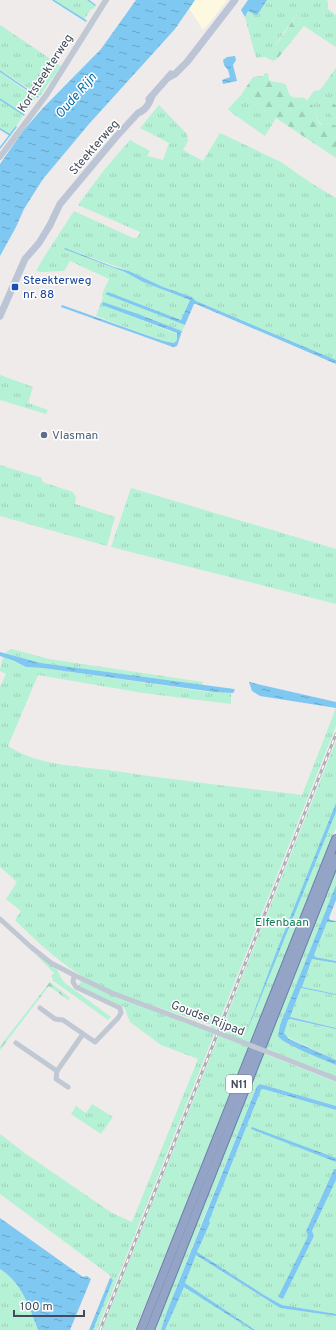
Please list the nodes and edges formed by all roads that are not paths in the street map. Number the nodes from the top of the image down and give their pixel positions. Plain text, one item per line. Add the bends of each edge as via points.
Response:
1 (106, 0) edge
2 (235, 0) edge
3 (0, 157) edge
4 (0, 316) edge
5 (336, 839) edge
6 (336, 858) edge
7 (0, 919) edge
8 (74, 975) junction
9 (40, 1008) dead end
10 (83, 1034) junction
11 (16, 1043) dead end
12 (57, 1071) junction
13 (336, 1079) edge
14 (68, 1087) dead end
15 (141, 1330) edge
16 (150, 1330) edge

1 - 3 street, Kortsteekterweg via 47,94
2 - 4 main road, Steekterweg via 190,57 177,66 67,196 56,218 29,253
5 - 15 highway, N11
6 - 16 highway, N11
7 - 8 street, Goudse Rijpad via 51,963
8 - 10 street via 73,982 76,987 120,1008 121,1013 95,1042
8 - 13 street, Goudse Rijpad, bridge via 112,993
9 - 10 street
10 - 12 street
11 - 12 street
12 - 14 street via 56,1079

